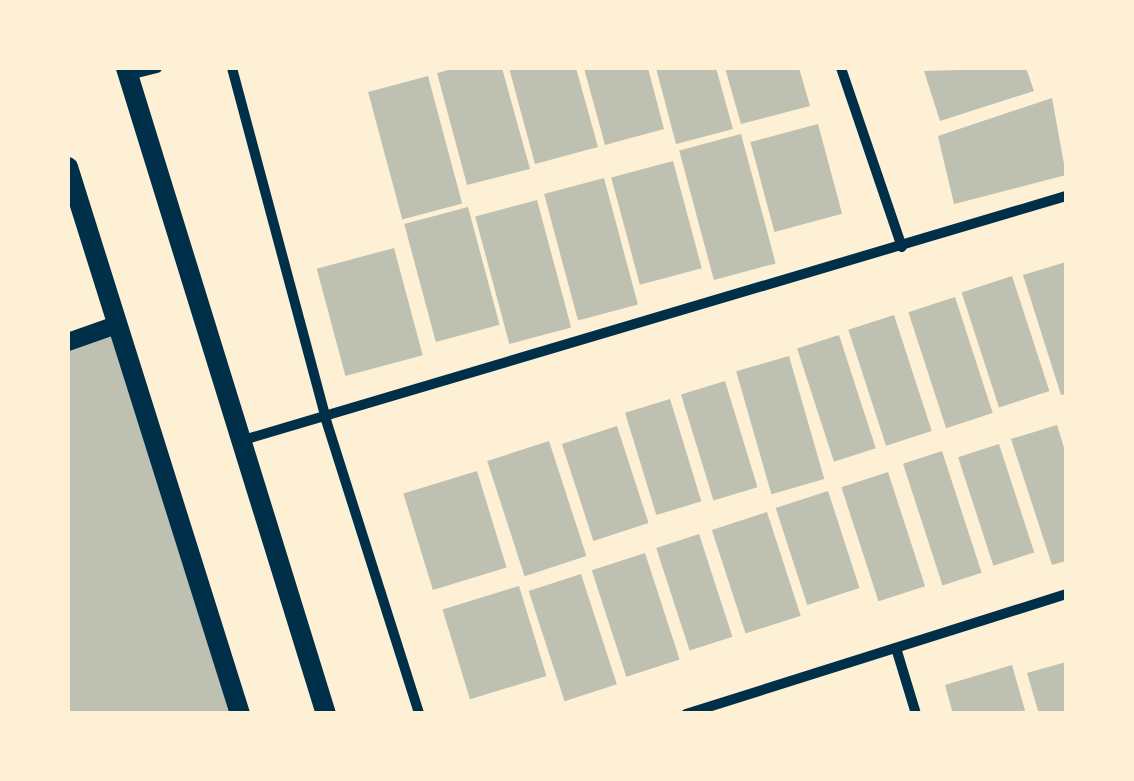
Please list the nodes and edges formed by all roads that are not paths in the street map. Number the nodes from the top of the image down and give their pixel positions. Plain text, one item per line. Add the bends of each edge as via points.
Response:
1 (156, 68) edge
2 (232, 68) edge
3 (842, 68) edge
4 (128, 71) edge
5 (68, 167) edge
6 (1066, 196) edge
7 (902, 248) junction
8 (116, 325) junction
9 (68, 342) edge
10 (326, 420) junction
11 (240, 441) junction
12 (1066, 594) edge
13 (896, 648) junction
14 (240, 714) edge
15 (326, 714) edge
16 (419, 714) edge
17 (686, 714) edge
18 (916, 714) edge

1 - 4 street
2 - 10 street
3 - 7 street
4 - 11 main road
5 - 8 main road
6 - 7 street
7 - 10 street
8 - 9 street
8 - 14 main road
10 - 11 street
10 - 16 street
11 - 15 main road
12 - 13 street
13 - 17 street
13 - 18 street

